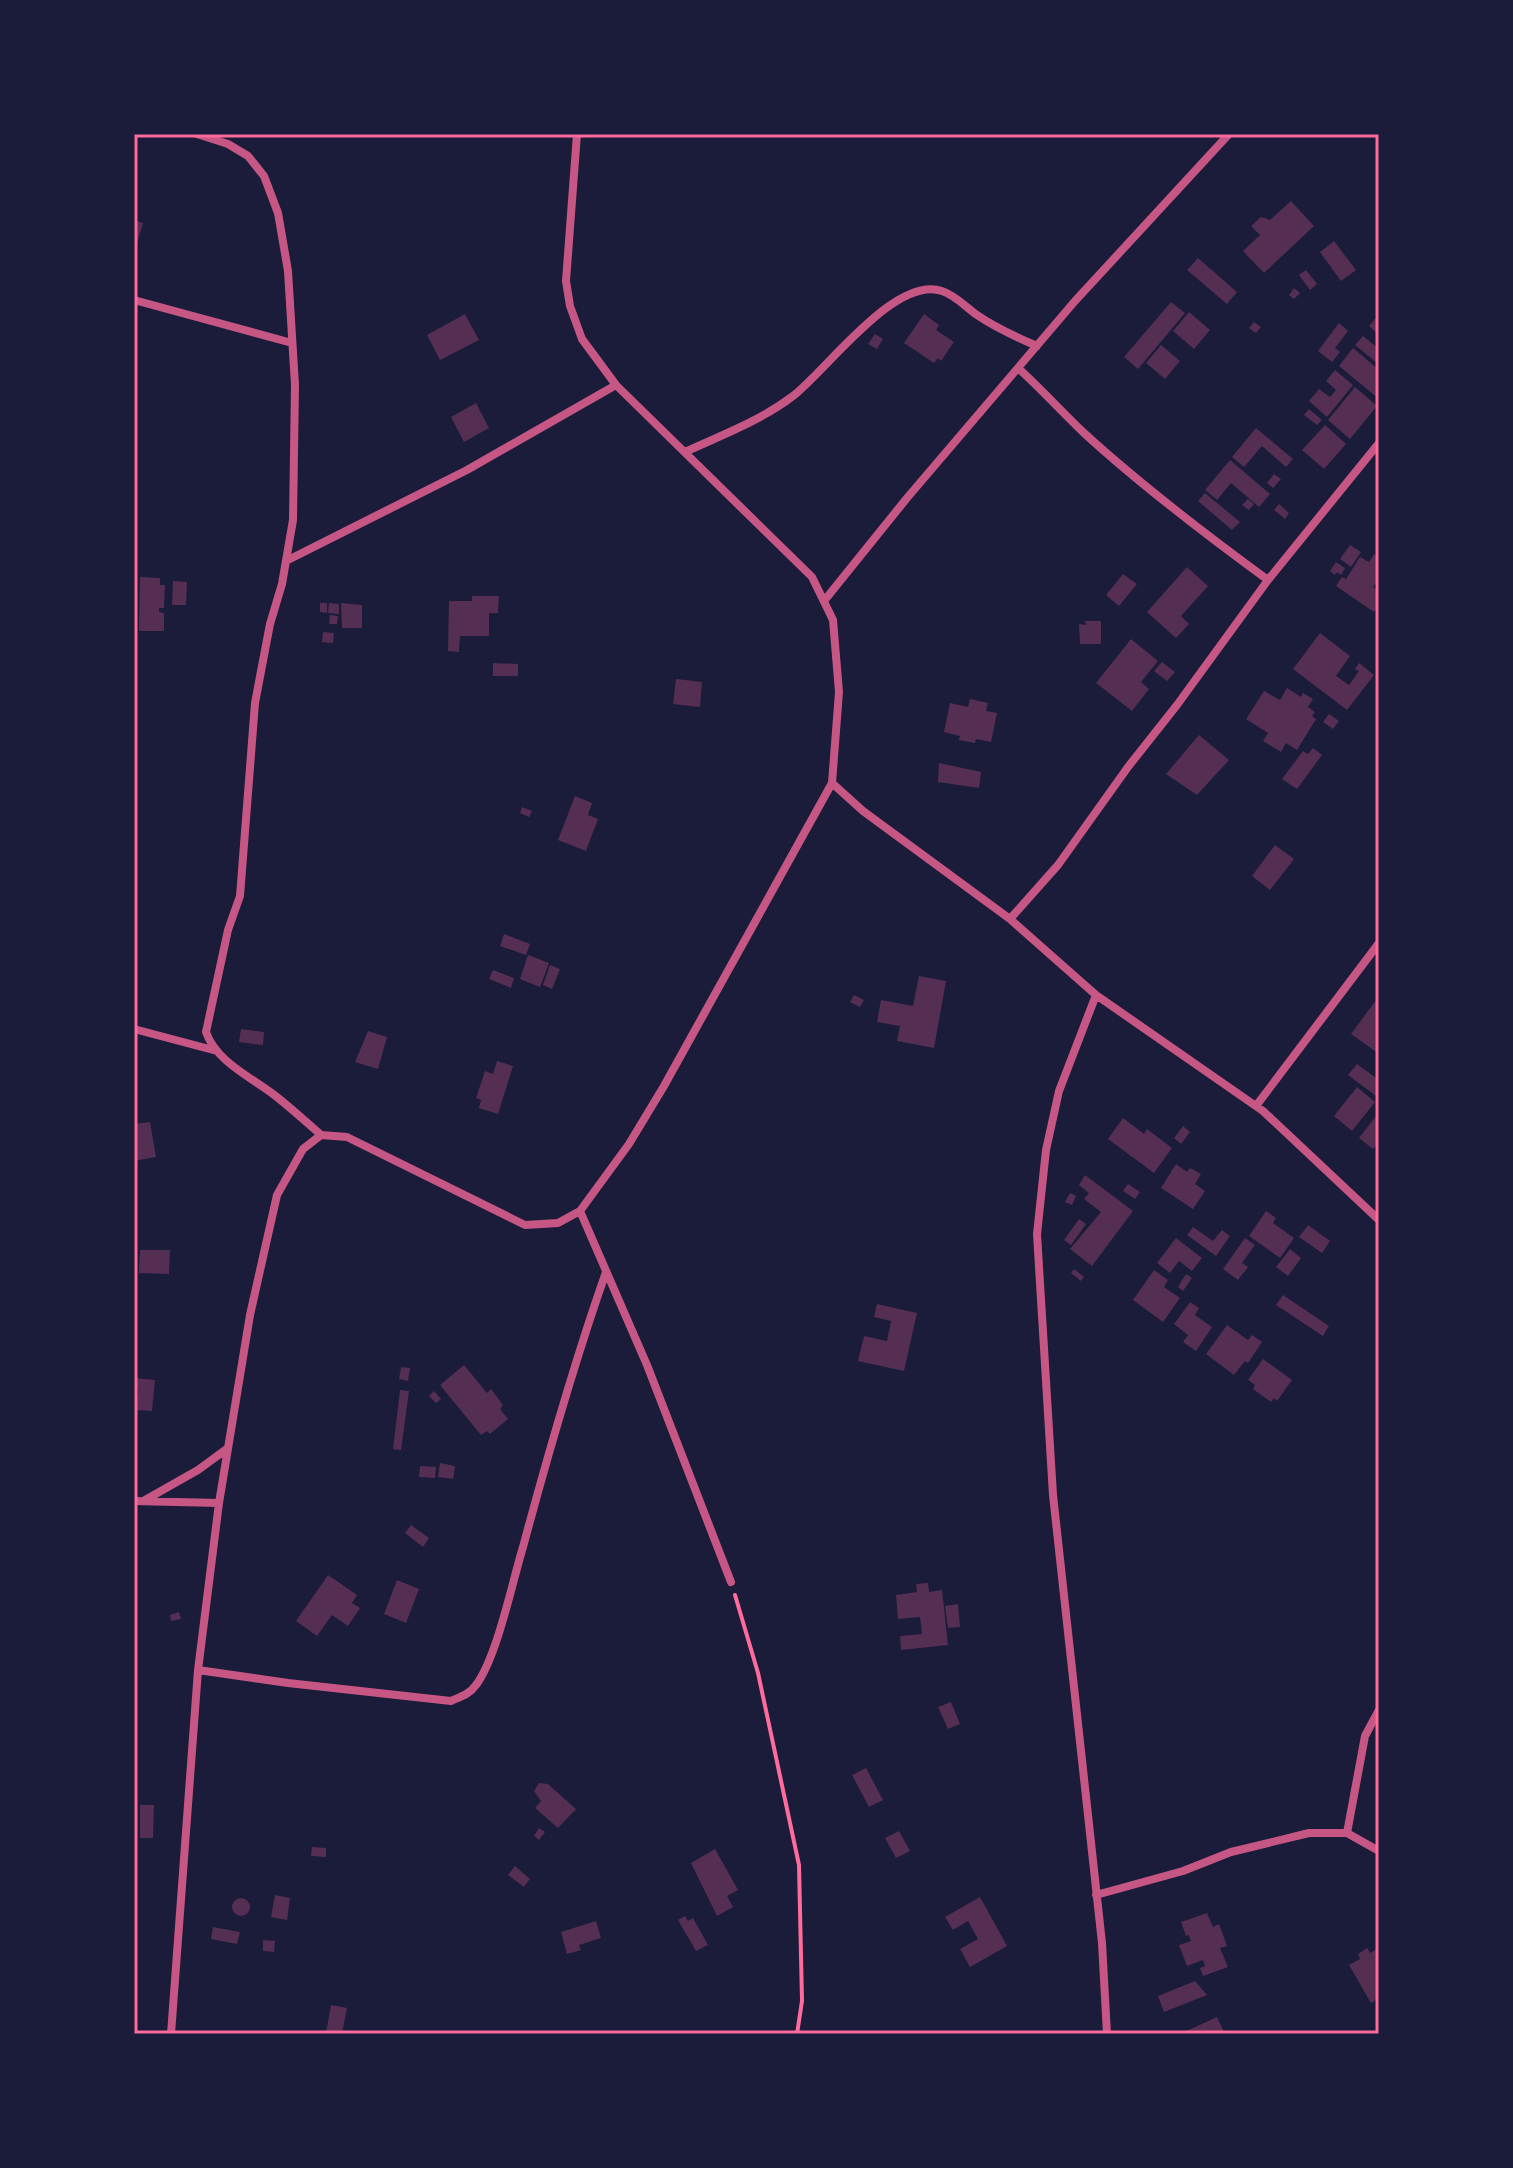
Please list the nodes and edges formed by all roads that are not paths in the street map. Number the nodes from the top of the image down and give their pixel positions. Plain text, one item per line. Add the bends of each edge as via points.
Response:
1 (197, 134) edge
2 (577, 134) edge
3 (1229, 134) edge
4 (134, 300) edge
5 (292, 343) junction
6 (1037, 346) junction
7 (1018, 368) junction
8 (616, 385) junction
9 (1379, 443) edge
10 (685, 452) junction
11 (286, 561) junction
12 (1268, 580) junction
13 (824, 601) junction
14 (832, 783) junction
15 (1010, 919) junction
16 (1379, 943) edge
17 (1096, 995) junction
18 (134, 1029) edge
19 (217, 1051) junction
20 (1256, 1106) junction
21 (321, 1135) junction
22 (580, 1211) junction
23 (1379, 1220) edge
24 (606, 1272) junction
25 (228, 1448) junction
26 (145, 1500) junction
27 (134, 1501) edge
28 (219, 1503) junction
29 (731, 1582) road end
30 (198, 1670) junction
31 (1379, 1710) edge
32 (1347, 1833) junction
33 (1379, 1851) edge
34 (1096, 1895) junction
35 (171, 2034) edge
36 (1107, 2034) edge

1 - 5 street via 248,156 264,176 286,257
2 - 8 street via 566,281 582,339
3 - 6 street
4 - 5 street
5 - 11 street via 293,520
6 - 7 street
6 - 10 street via 1005,332 942,290 918,290 857,332 795,394 763,416
7 - 12 street via 1153,492
7 - 13 street
8 - 10 street
8 - 11 street via 454,477
9 - 12 street
10 - 13 street via 812,577
11 - 19 street via 255,703 240,896 206,1024 209,1042
12 - 15 street via 1058,865
13 - 14 street via 833,620 839,692
14 - 15 street
14 - 22 street via 657,1097
15 - 17 street
16 - 20 street
17 - 20 street
17 - 34 street via 1059,1091 1037,1234 1053,1495
18 - 19 street
19 - 21 street
20 - 23 street
21 - 22 street via 347,1137 525,1225 558,1223
21 - 25 street via 303,1149 277,1195
22 - 24 street
24 - 29 street
24 - 30 street via 568,1382 502,1621 484,1672 466,1695 451,1701
25 - 26 street
25 - 28 street
26 - 27 street
26 - 28 street
28 - 30 street
30 - 35 street
31 - 32 street via 1365,1736
32 - 33 street
32 - 34 street via 1309,1833 1231,1852
34 - 36 street

